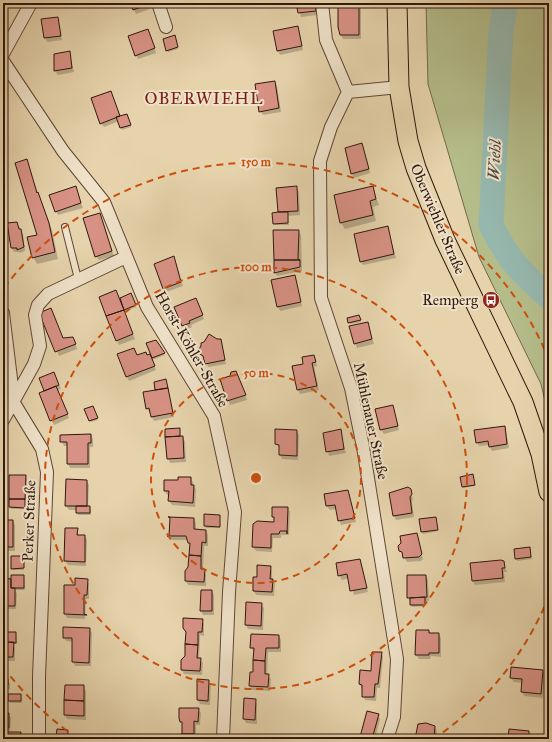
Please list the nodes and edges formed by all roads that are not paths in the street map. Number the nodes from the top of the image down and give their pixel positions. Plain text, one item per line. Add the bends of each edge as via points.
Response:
1 (31, 3) edge
2 (158, 3) edge
3 (322, 3) edge
4 (397, 3) edge
5 (166, 27) dead end
6 (3, 54) edge
7 (3, 61) edge
8 (399, 87) junction
9 (348, 92) junction
10 (64, 228) dead end
11 (126, 256) junction
12 (78, 279) junction
13 (3, 313) edge
14 (14, 403) junction
15 (3, 420) edge
16 (549, 492) edge
17 (39, 739) edge
18 (223, 739) edge
19 (387, 739) edge

1 - 6 street
2 - 5 street
3 - 9 street via 326,40
4 - 8 main road, Oberwiehler Straße
7 - 11 street, Horst-Köhler-Straße via 63,151 104,202
8 - 9 street
8 - 16 main road, Oberwiehler Straße via 408,141 426,197 523,402 542,454
9 - 19 street, Mühlenauer Straße via 331,127 320,161 321,298 351,388 397,659 394,717
10 - 12 lane
11 - 12 street
11 - 18 street, Horst-Köhler-Straße via 147,307 214,416 235,512
12 - 14 street via 48,294 38,305 35,315 40,346
13 - 14 street, Perker Straße
14 - 15 street
14 - 17 street, Perker Straße via 42,449 47,472

